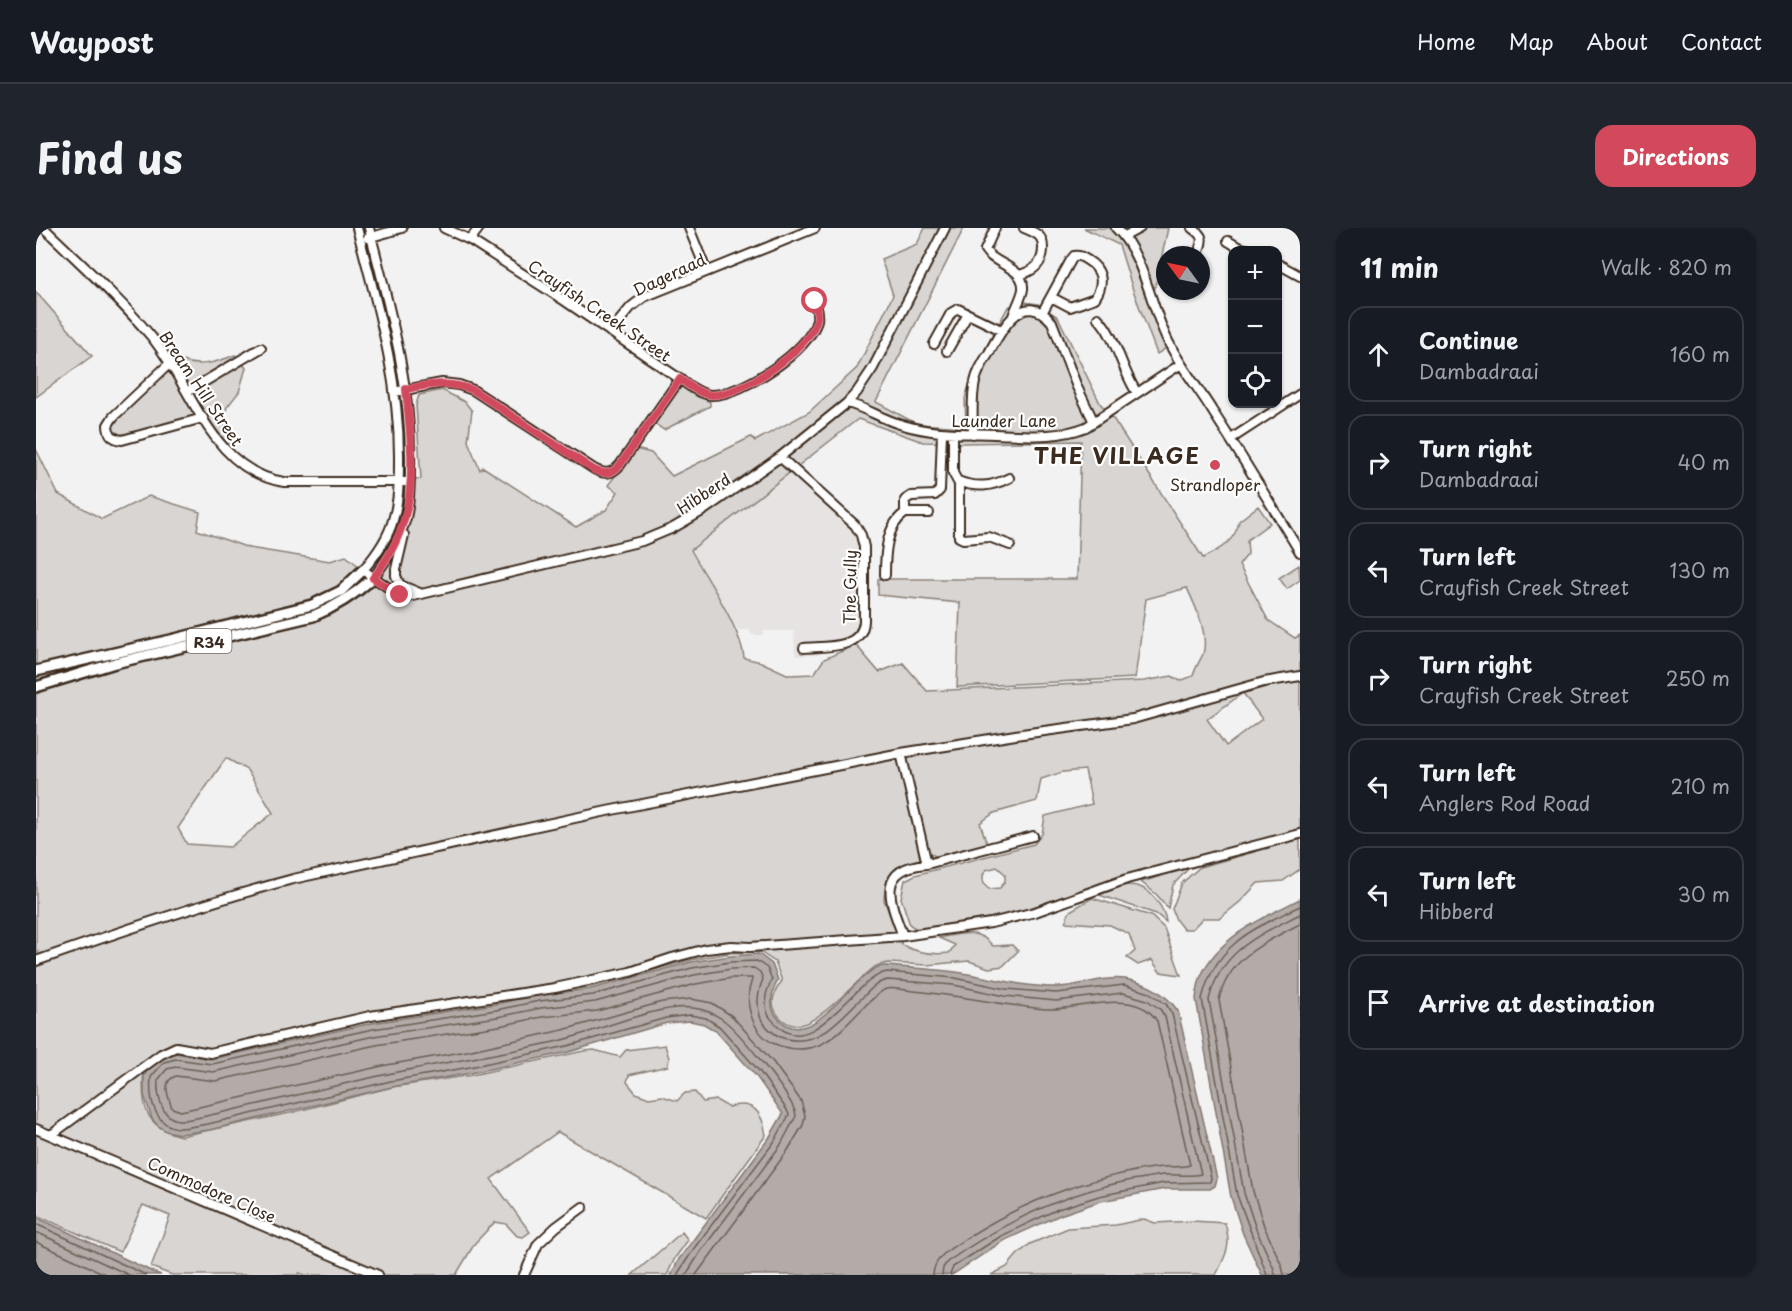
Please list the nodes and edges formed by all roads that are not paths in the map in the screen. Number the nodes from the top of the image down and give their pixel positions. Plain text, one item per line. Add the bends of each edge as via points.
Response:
1 (44, 228) edge
2 (357, 228) edge
3 (369, 228) edge
4 (401, 228) edge
5 (444, 228) edge
6 (479, 228) edge
7 (689, 228) edge
8 (815, 228) edge
9 (945, 228) edge
10 (995, 228) edge
11 (1024, 228) edge
12 (1116, 228) edge
13 (1140, 228) edge
14 (1192, 228) edge
15 (1125, 236) junction
16 (371, 237) junction
17 (360, 240) junction
18 (470, 240) junction
19 (1228, 241) dead end
20 (1200, 246) edge
21 (1236, 246) edge
22 (1282, 266) edge
23 (706, 270) junction
24 (1019, 275) junction
25 (1300, 276) edge
26 (1051, 297) junction
27 (815, 301) dead end
28 (1042, 313) junction
29 (968, 314) junction
30 (1013, 316) junction
31 (1098, 318) dead end
32 (1001, 330) junction
33 (610, 332) junction
34 (934, 344) dead end
35 (261, 348) dead end
36 (947, 351) dead end
37 (170, 363) junction
38 (1182, 364) junction
39 (680, 379) junction
40 (406, 389) junction
41 (187, 392) junction
42 (394, 392) junction
43 (1137, 393) junction
44 (1300, 394) edge
45 (848, 403) junction
46 (203, 418) junction
47 (1094, 422) junction
48 (942, 433) junction
49 (953, 434) junction
50 (973, 434) junction
51 (1231, 439) junction
52 (780, 457) junction
53 (1009, 478) dead end
54 (399, 481) junction
55 (958, 481) junction
56 (410, 482) junction
57 (905, 513) junction
58 (929, 513) dead end
59 (406, 519) junction
60 (1010, 545) dead end
61 (1300, 552) edge
62 (363, 570) junction
63 (885, 575) dead end
64 (373, 578) junction
65 (422, 594) junction
66 (804, 648) dead end
67 (36, 671) edge
68 (1300, 676) edge
69 (36, 687) edge
70 (901, 753) junction
71 (1300, 834) edge
72 (1033, 836) dead end
73 (927, 864) junction
74 (903, 936) junction
75 (36, 961) edge
76 (36, 1128) edge
77 (51, 1135) junction
78 (583, 1208) dead end
79 (378, 1275) edge
80 (524, 1275) edge

1 - 37 street, Bream Hill Street via 140,324
2 - 17 street
3 - 16 street
4 - 16 street
5 - 18 street, Crayfish Creek Street
6 - 18 street
7 - 23 street
8 - 23 street, Dageraad
9 - 45 street, Hibberd via 873,368
10 - 24 street via 985,250
11 - 24 street via 1042,239 1044,251 1042,262 1035,269
12 - 15 street
13 - 15 street
14 - 20 street via 1201,234
15 - 38 street via 1164,334
16 - 17 street
16 - 40 street
17 - 42 street via 384,333
18 - 33 street, Crayfish Creek Street
19 - 21 street
22 - 25 street
23 - 33 street, Dageraad via 644,297
24 - 30 street via 1023,289
26 - 26 street via 1074,256 1080,255 1096,265 1101,283 1095,298 1070,307
26 - 28 street
27 - 39 street via 818,317 811,331 768,374 714,396
28 - 30 street via 1029,310
28 - 47 street via 1055,328
29 - 32 street
29 - 34 street via 958,309 951,313
29 - 36 street
30 - 32 street
31 - 43 street
32 - 50 street via 975,379
33 - 39 street, Crayfish Creek Street
35 - 41 street
37 - 41 street, Bream Hill Street
37 - 46 street via 113,417 108,425 110,434 124,440
38 - 43 street, Launder Lane
38 - 51 street
39 - 40 street, Crayfish Creek Street via 620,465 608,473 594,470 473,390 442,383
40 - 42 street, Crayfish Creek Street
40 - 56 street
41 - 46 street, Bream Hill Street
42 - 54 street
43 - 47 street, Launder Lane
44 - 51 street
45 - 48 street, Launder Lane via 885,420
45 - 52 street, Hibberd
46 - 54 street, Bream Hill Street via 231,457 265,478 294,482
47 - 50 street, Launder Lane via 1055,435
48 - 49 street, Launder Lane
48 - 57 street via 940,490 935,495 908,497
49 - 50 street, Launder Lane
49 - 55 street via 953,473
51 - 61 street
52 - 65 street, Hibberd via 704,510 653,537
52 - 66 street, The Gully via 855,525 864,547 863,626 855,640
53 - 55 street via 977,487
54 - 56 street, Bream Hill Street
54 - 62 street via 390,530
55 - 60 street via 959,537 989,537
56 - 59 street
57 - 58 street
57 - 63 street via 898,518 887,543
59 - 64 street via 393,549
59 - 65 street via 396,576 400,585
62 - 64 street, Hibberd
62 - 67 main road, R34 via 341,591 312,605
64 - 65 street, Hibberd via 400,595
64 - 69 main road, R34 via 355,594 313,616 115,663
68 - 70 street via 1264,682 1133,719
70 - 73 street
70 - 75 street via 293,879
71 - 74 street via 1127,879 1011,919
72 - 73 street
73 - 74 street via 904,868 891,886 890,900
74 - 77 street via 706,949 630,972 555,988 370,1016 210,1053 176,1047
76 - 77 street, Commodore Close
77 - 79 street, Commodore Close
78 - 80 street via 538,1244

